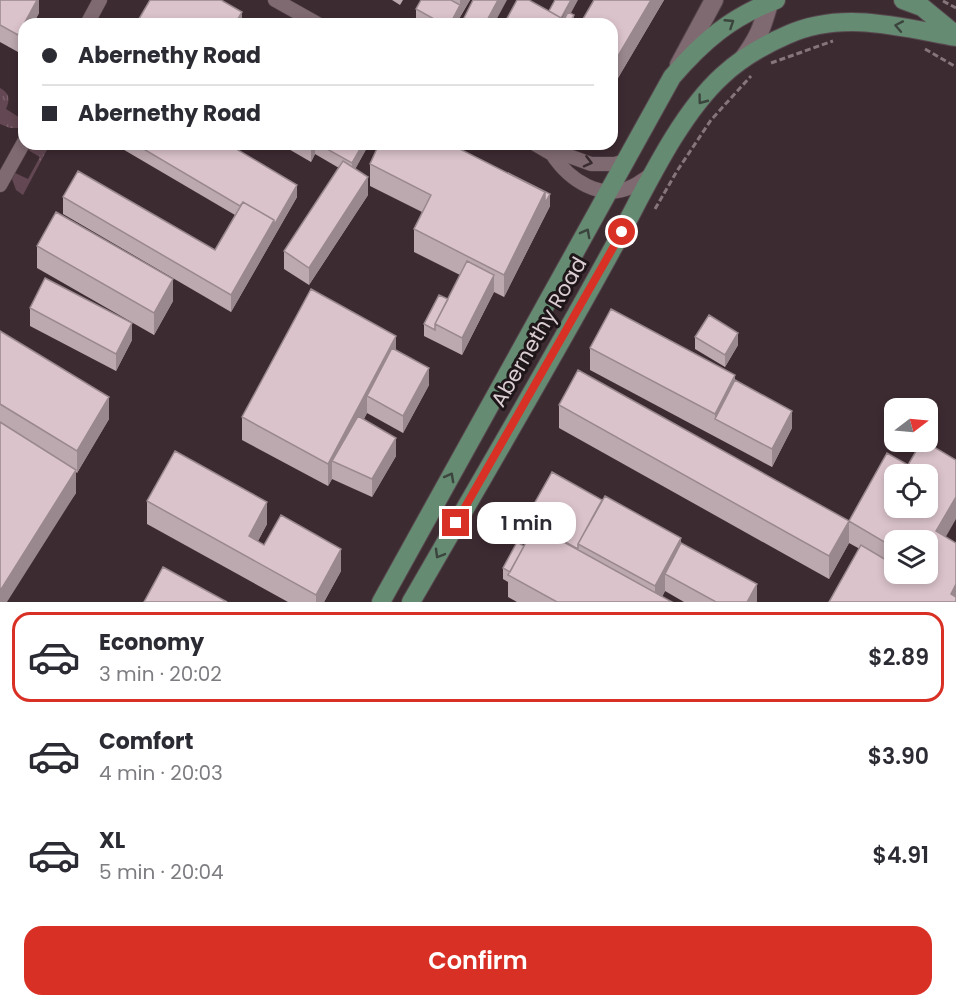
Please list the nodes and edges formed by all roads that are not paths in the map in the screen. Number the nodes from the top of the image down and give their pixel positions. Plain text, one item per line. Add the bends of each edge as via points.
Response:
1 (100, 0) edge
2 (275, 0) edge
3 (714, 0) edge
4 (903, 0) edge
5 (771, 1) edge
6 (90, 18) edge
7 (307, 18) edge
8 (956, 36) edge
9 (743, 59) junction
10 (672, 77) junction
11 (20, 150) edge
12 (545, 150) edge
13 (552, 154) junction
14 (625, 161) junction
15 (653, 174) junction
16 (0, 185) edge
17 (606, 193) junction
18 (381, 602) edge
19 (411, 602) edge

1 - 6 street
2 - 7 street
3 - 10 street, Abernethy Road
4 - 8 main road via 922,7
5 - 9 street, Abernethy Road via 755,42
10 -> 5 main road via 715,33
8 -> 9 main road via 869,22 842,22 786,35
9 -> 15 main road, Abernethy Road via 707,92
10 - 14 main road, Abernethy Road
11 - 16 street
12 - 13 street
13 -> 14 street via 591,164
13 - 17 street via 562,169 592,189
14 - 17 main road, Abernethy Road
15 - 17 street via 633,186
15 -> 19 main road, Abernethy Road
18 -> 17 main road, Abernethy Road

